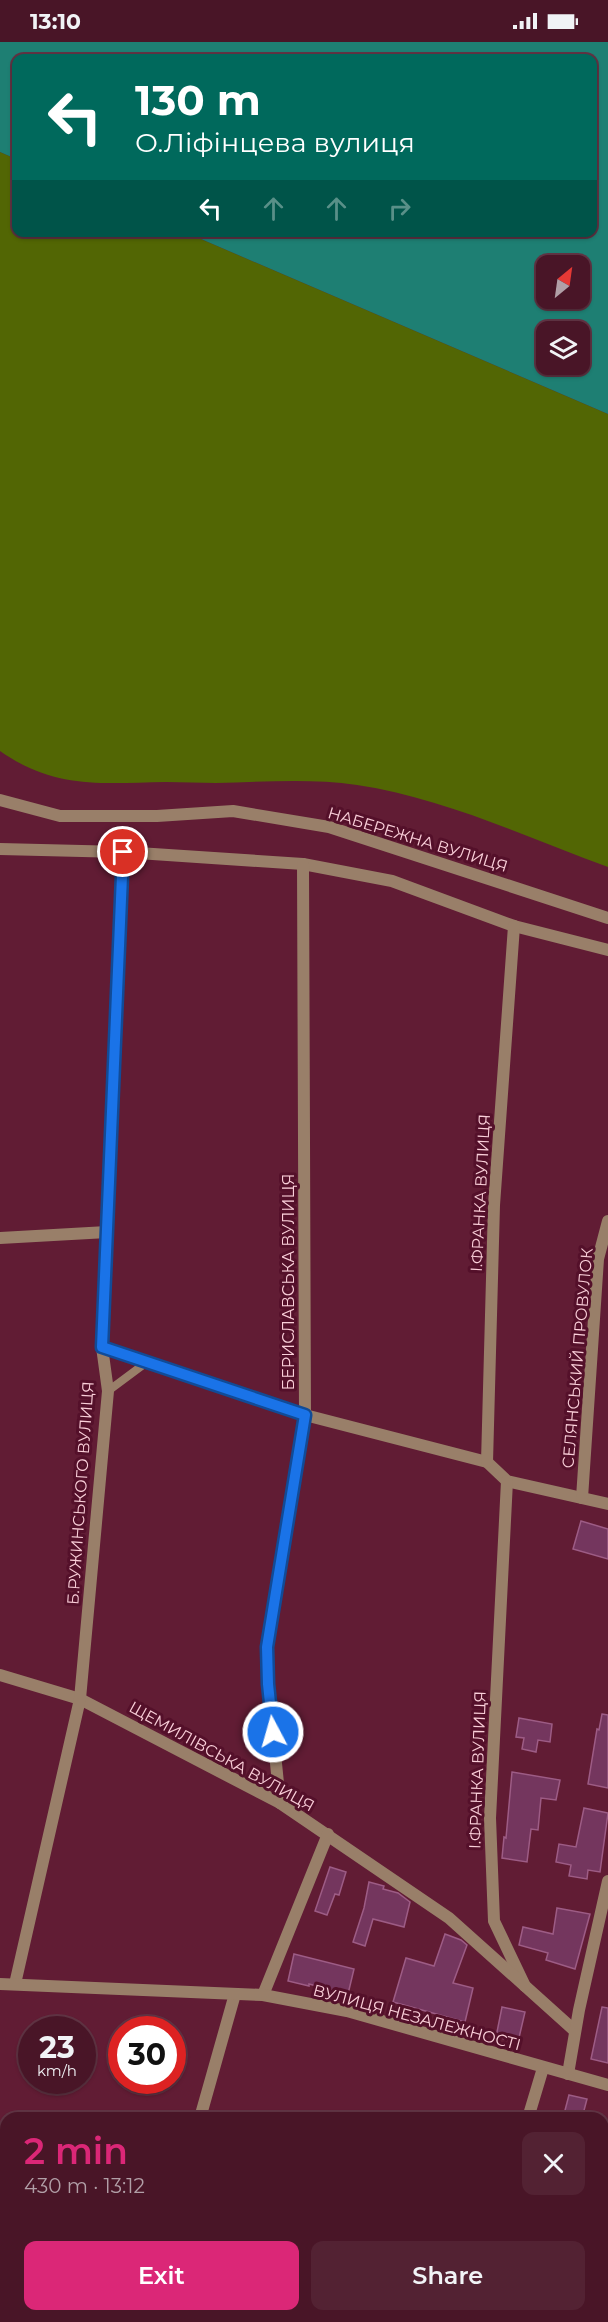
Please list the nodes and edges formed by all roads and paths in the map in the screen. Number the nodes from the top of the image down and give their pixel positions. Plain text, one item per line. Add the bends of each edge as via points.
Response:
1 (0, 800) edge
2 (0, 849) edge
3 (123, 852) junction
4 (303, 864) junction
5 (608, 918) edge
6 (514, 926) junction
7 (608, 950) edge
8 (608, 1221) edge
9 (107, 1232) junction
10 (0, 1238) edge
11 (102, 1347) junction
12 (147, 1362) junction
13 (108, 1391) junction
14 (305, 1415) junction
15 (487, 1462) junction
16 (507, 1481) junction
17 (582, 1498) junction
18 (608, 1504) edge
19 (0, 1675) edge
20 (80, 1699) junction
21 (280, 1803) junction
22 (328, 1834) junction
23 (608, 1881) edge
24 (0, 1984) edge
25 (15, 1984) junction
26 (525, 1986) junction
27 (235, 1994) junction
28 (263, 1995) junction
29 (575, 2031) junction
30 (543, 2068) junction
31 (568, 2074) junction
32 (608, 2085) edge
33 (202, 2112) edge
34 (530, 2112) edge

1 - 5 street, НАБЕРЕЖНА ВУЛИЦЯ via 60,816 233,811 329,827
2 - 3 street
3 - 4 street
3 - 9 street, Б.РУЖИНСЬКОГО ВУЛИЦЯ
4 - 6 street via 392,881
4 - 14 street, БЕРИСЛАВСЬКА ВУЛИЦЯ
6 - 7 street
6 - 15 street, І.ФРАНКА ВУЛИЦЯ via 494,1205
8 - 17 street, СЕЛЯНСЬКИЙ ПРОВУЛОК via 598,1259
9 - 10 street
9 - 11 street, Б.РУЖИНСЬКОГО ВУЛИЦЯ
11 - 12 street
11 - 13 street, Б.РУЖИНСЬКОГО ВУЛИЦЯ
12 - 13 lane
12 - 14 street
13 - 20 street, Б.РУЖИНСЬКОГО ВУЛИЦЯ
14 - 15 street
14 - 21 street, БЕРИСЛАВСЬКА ВУЛИЦЯ via 267,1647
15 - 16 street
16 - 17 street
16 - 26 street, І.ФРАНКА ВУЛИЦЯ via 489,1818 494,1921
17 - 18 street
19 - 20 street, ЩЕМИЛІВСЬКА ВУЛИЦЯ
20 - 21 street, ЩЕМИЛІВСЬКА ВУЛИЦЯ
20 - 25 street, Б.РУЖИНСЬКОГО ВУЛИЦЯ
21 - 22 street, ЩЕМИЛІВСЬКА ВУЛИЦЯ
22 - 26 street, ЩЕМИЛІВСЬКА ВУЛИЦЯ via 449,1918
22 - 28 street
23 - 29 street
24 - 25 street, ВУЛИЦЯ НЕЗАЛЕЖНОСТІ
25 - 27 street, ВУЛИЦЯ НЕЗАЛЕЖНОСТІ
26 - 29 street, І.ФРАНКА ВУЛИЦЯ
27 - 28 street, ВУЛИЦЯ НЕЗАЛЕЖНОСТІ
27 - 33 street
28 - 30 street, ВУЛИЦЯ НЕЗАЛЕЖНОСТІ via 347,2011
29 - 31 street
30 - 31 street, ВУЛИЦЯ НЕЗАЛЕЖНОСТІ
30 - 34 street
31 - 32 street, ВУЛИЦЯ НЕЗАЛЕЖНОСТІ

